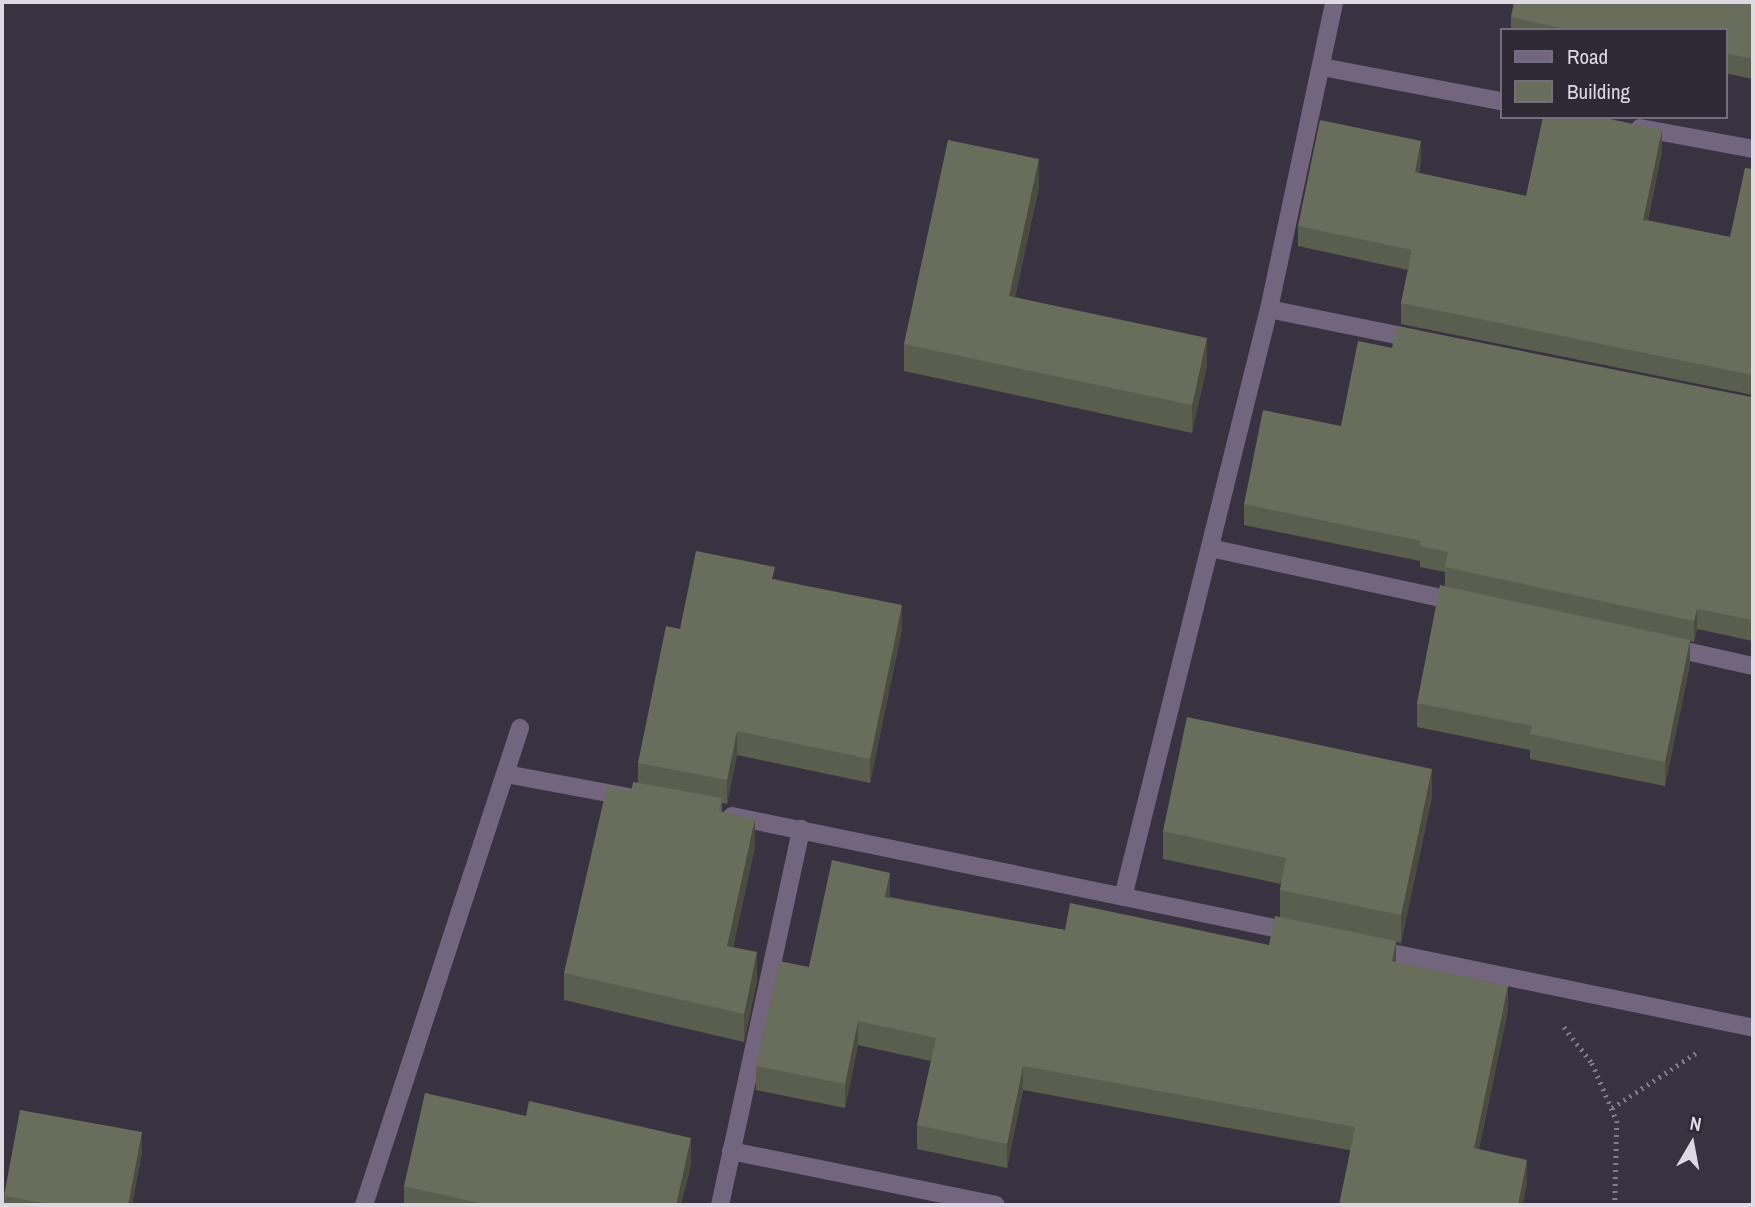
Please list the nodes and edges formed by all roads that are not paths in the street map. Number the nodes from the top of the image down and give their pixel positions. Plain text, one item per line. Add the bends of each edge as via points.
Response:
1 (1334, 2) edge
2 (1322, 67) junction
3 (1500, 101) edge
4 (1624, 125) edge
5 (1753, 149) edge
6 (1269, 309) junction
7 (1430, 342) edge
8 (1210, 548) junction
9 (1482, 607) edge
10 (1645, 642) edge
11 (1753, 666) edge
12 (520, 728) dead end
13 (506, 774) junction
14 (653, 802) edge
15 (707, 812) edge
16 (801, 829) junction
17 (1123, 897) junction
18 (1311, 936) edge
19 (1351, 944) edge
20 (1747, 1026) edge
21 (731, 1151) junction
22 (364, 1205) edge
23 (720, 1205) edge
24 (996, 1205) edge

1 - 2 street
2 - 3 street
2 - 6 street
4 - 5 street
6 - 7 street
6 - 8 street
8 - 9 street
8 - 17 street
10 - 11 street
12 - 13 street
13 - 14 street
13 - 22 street
15 - 16 street
16 - 17 street
16 - 21 street
17 - 18 street
19 - 20 street
21 - 23 street
21 - 24 street

